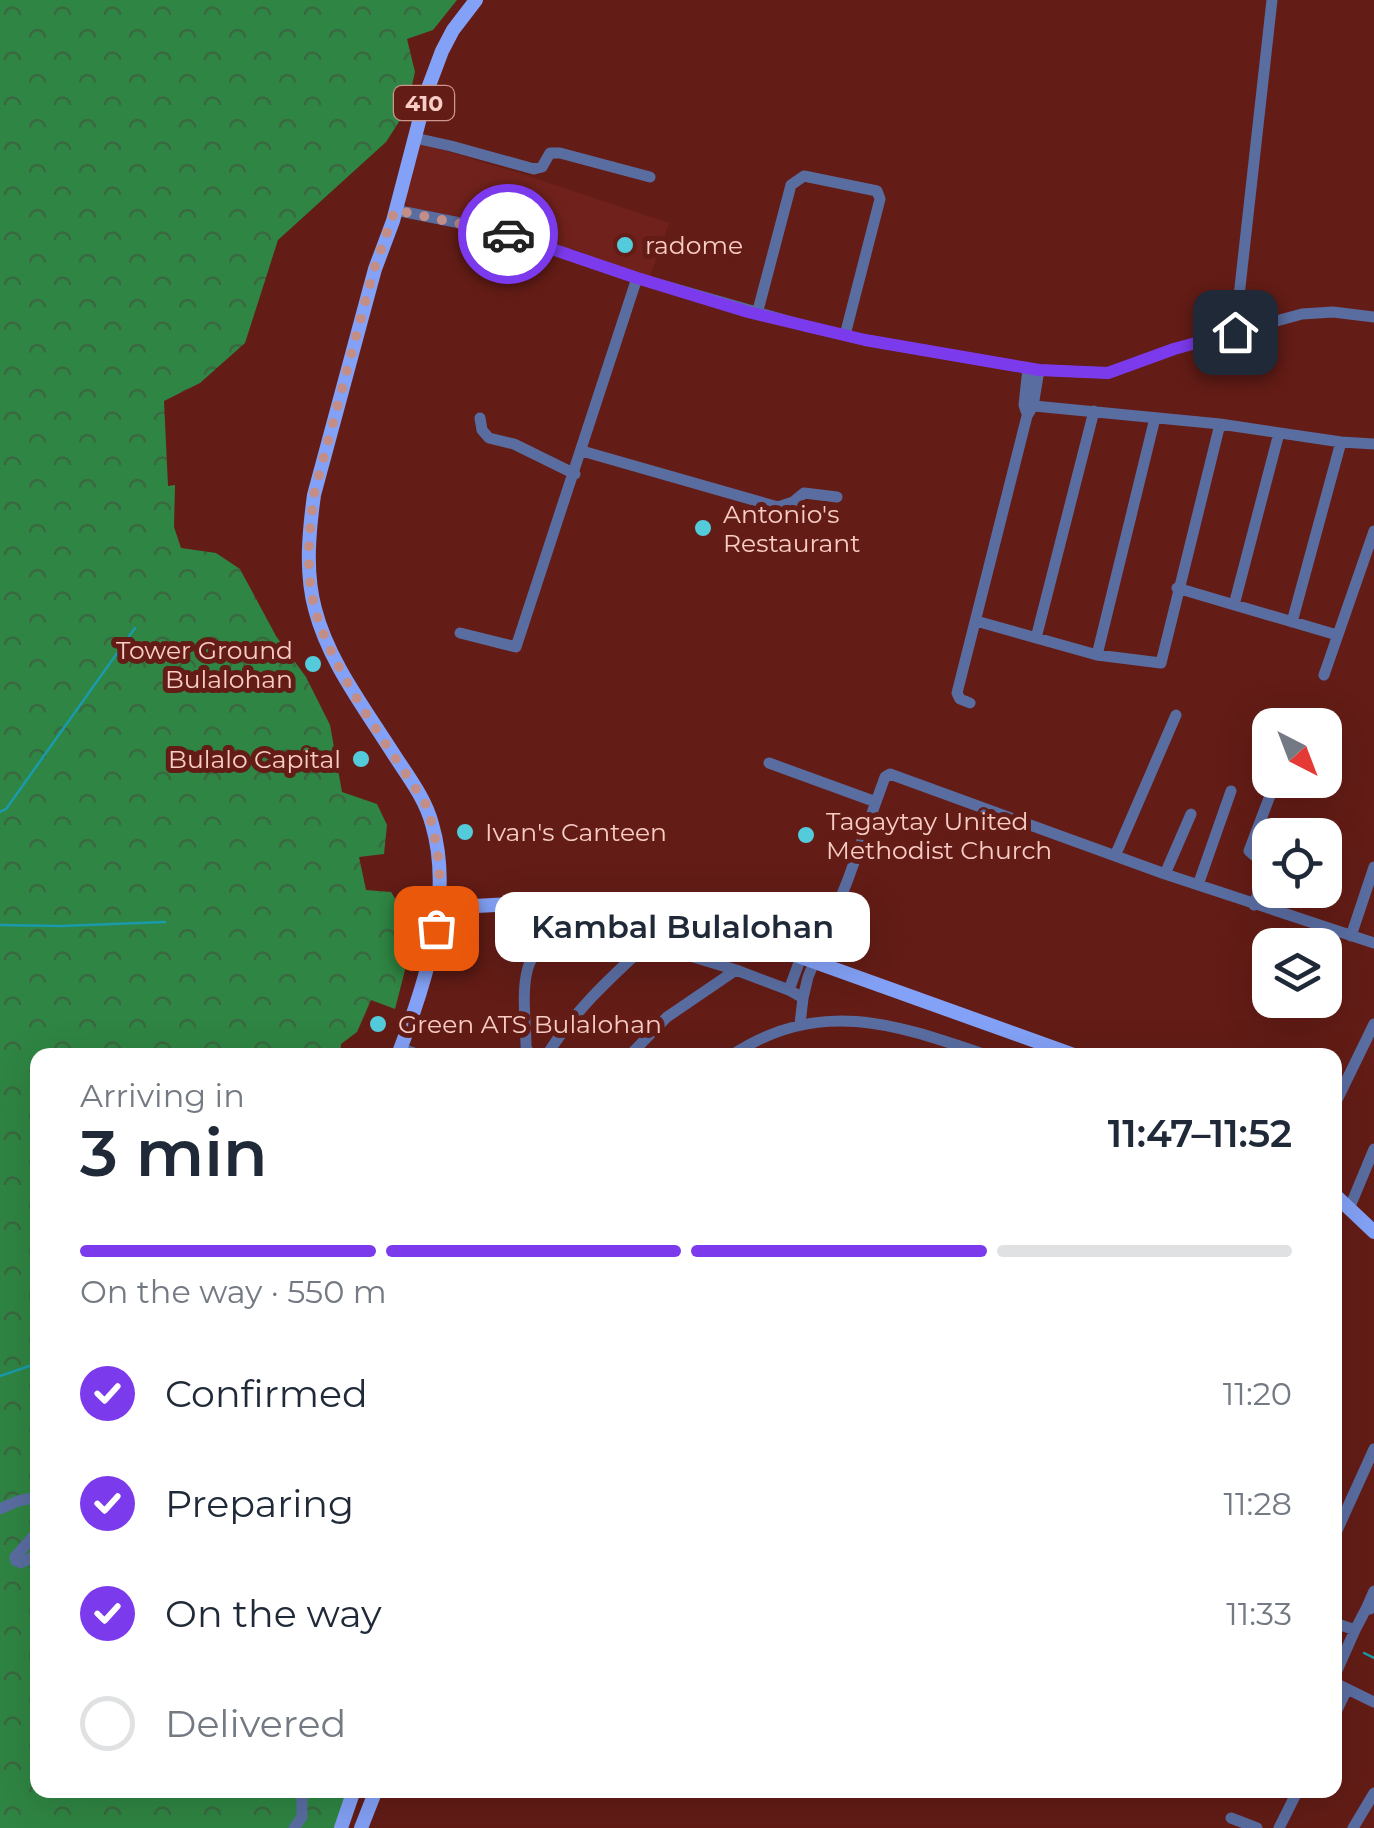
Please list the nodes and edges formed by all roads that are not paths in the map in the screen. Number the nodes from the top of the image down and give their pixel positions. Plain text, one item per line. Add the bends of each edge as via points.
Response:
1 (476, 0) edge
2 (1272, 0) edge
3 (415, 138) junction
4 (650, 177) dead end
5 (395, 210) junction
6 (637, 278) junction
7 (757, 314) junction
8 (1374, 317) edge
9 (1235, 332) junction
10 (845, 336) junction
11 (1033, 368) junction
12 (1028, 409) junction
13 (1094, 411) junction
14 (480, 418) dead end
15 (1156, 418) junction
16 (1220, 424) junction
17 (1280, 433) junction
18 (1341, 442) junction
19 (1374, 444) edge
20 (582, 451) junction
21 (574, 474) junction
22 (837, 497) dead end
23 (1374, 531) edge
24 (1177, 588) junction
25 (1234, 605) junction
26 (976, 621) junction
27 (1292, 622) junction
28 (460, 633) dead end
29 (1336, 635) junction
30 (1036, 638) junction
31 (1098, 655) junction
32 (1324, 675) dead end
33 (970, 703) dead end
34 (1176, 715) dead end
35 (769, 763) dead end
36 (1231, 791) dead end
37 (876, 802) junction
38 (1191, 814) dead end
39 (1115, 856) junction
40 (1374, 867) edge
41 (1166, 874) junction
42 (1198, 885) junction
43 (1369, 895) edge
44 (1252, 904) edge
45 (439, 908) junction
46 (1263, 908) edge
47 (1351, 936) junction
48 (648, 944) junction
49 (1374, 944) edge
50 (808, 959) junction
51 (736, 970) junction
52 (790, 990) junction
53 (803, 998) junction
54 (800, 1024) junction
55 (1374, 1024) edge
56 (400, 1048) edge
57 (527, 1048) edge
58 (552, 1048) edge
59 (637, 1048) edge
60 (744, 1048) edge
61 (964, 1048) edge
62 (1055, 1048) edge
63 (1342, 1090) edge
64 (1374, 1149) edge
65 (1342, 1202) edge
66 (1349, 1209) junction
67 (1374, 1232) edge
68 (1374, 1449) edge
69 (30, 1499) edge
70 (0, 1509) edge
71 (1342, 1519) edge
72 (30, 1540) edge
73 (30, 1558) edge
74 (1374, 1591) edge
75 (1371, 1609) edge
76 (1342, 1625) edge
77 (1356, 1630) junction
78 (1342, 1673) edge
79 (1342, 1684) edge
80 (1374, 1702) edge
81 (1374, 1792) edge
82 (302, 1798) edge
83 (354, 1798) edge
84 (356, 1798) edge
85 (373, 1798) edge
86 (1294, 1798) edge
87 (1232, 1818) dead end
88 (294, 1828) edge
89 (341, 1828) edge
90 (350, 1828) edge
91 (361, 1828) edge
92 (1258, 1828) edge
93 (1279, 1828) edge
94 (1353, 1828) edge

1 - 3 main road, 410 via 442,51
2 - 9 street
3 - 4 street via 534,169 550,153 560,153
3 - 5 main road, 410
5 - 6 street via 495,230
5 - 45 main road, 410 via 314,494 310,572 315,610 338,663 425,803 437,843
6 - 7 street
6 - 20 street
7 - 10 street
7 - 10 street via 791,185 804,176 877,191
8 - 9 street via 1302,314
9 - 11 street via 1108,373
10 - 11 street
11 - 12 street
12 - 13 street
12 - 26 street
13 - 15 street
13 - 30 street
14 - 21 street via 489,438
15 - 16 street
15 - 31 street
16 - 17 street
16 - 24 street
17 - 18 street
17 - 25 street
18 - 19 street
18 - 27 street
20 - 21 street
20 - 22 street via 778,507 804,493
21 - 28 street via 516,648
23 - 29 street
24 - 25 street
24 - 31 street via 1161,662
25 - 27 street
26 - 30 street
26 - 33 street via 957,693
27 - 29 street
29 - 32 street
30 - 31 street
34 - 39 street
35 - 37 street
36 - 42 street
37 - 39 street via 890,774
37 - 50 street
38 - 41 street
39 - 41 street
40 - 43 street
41 - 42 street
42 - 44 street
43 - 47 street
45 - 50 main road via 548,902 658,909
45 - 56 main road, 410
46 - 47 street
47 - 49 street
48 - 51 street
48 - 57 street via 563,936 541,944 525,980
48 - 58 street via 592,994
50 - 52 street
50 - 53 street
50 - 62 main road
51 - 52 street
51 - 59 street via 667,1017
52 - 53 street
53 - 54 street
54 - 60 street
54 - 61 street via 892,1025
55 - 63 street
64 - 66 street
65 - 66 main road
66 - 67 main road
68 - 71 street
69 - 70 street
72 - 73 street via 15,1557 21,1563
74 - 75 street
75 - 77 street
76 - 77 street
77 - 78 street
79 - 80 street
81 - 94 street
82 - 88 street
83 - 89 main road
84 - 90 main road
85 - 91 main road
86 - 93 street
87 - 92 street

